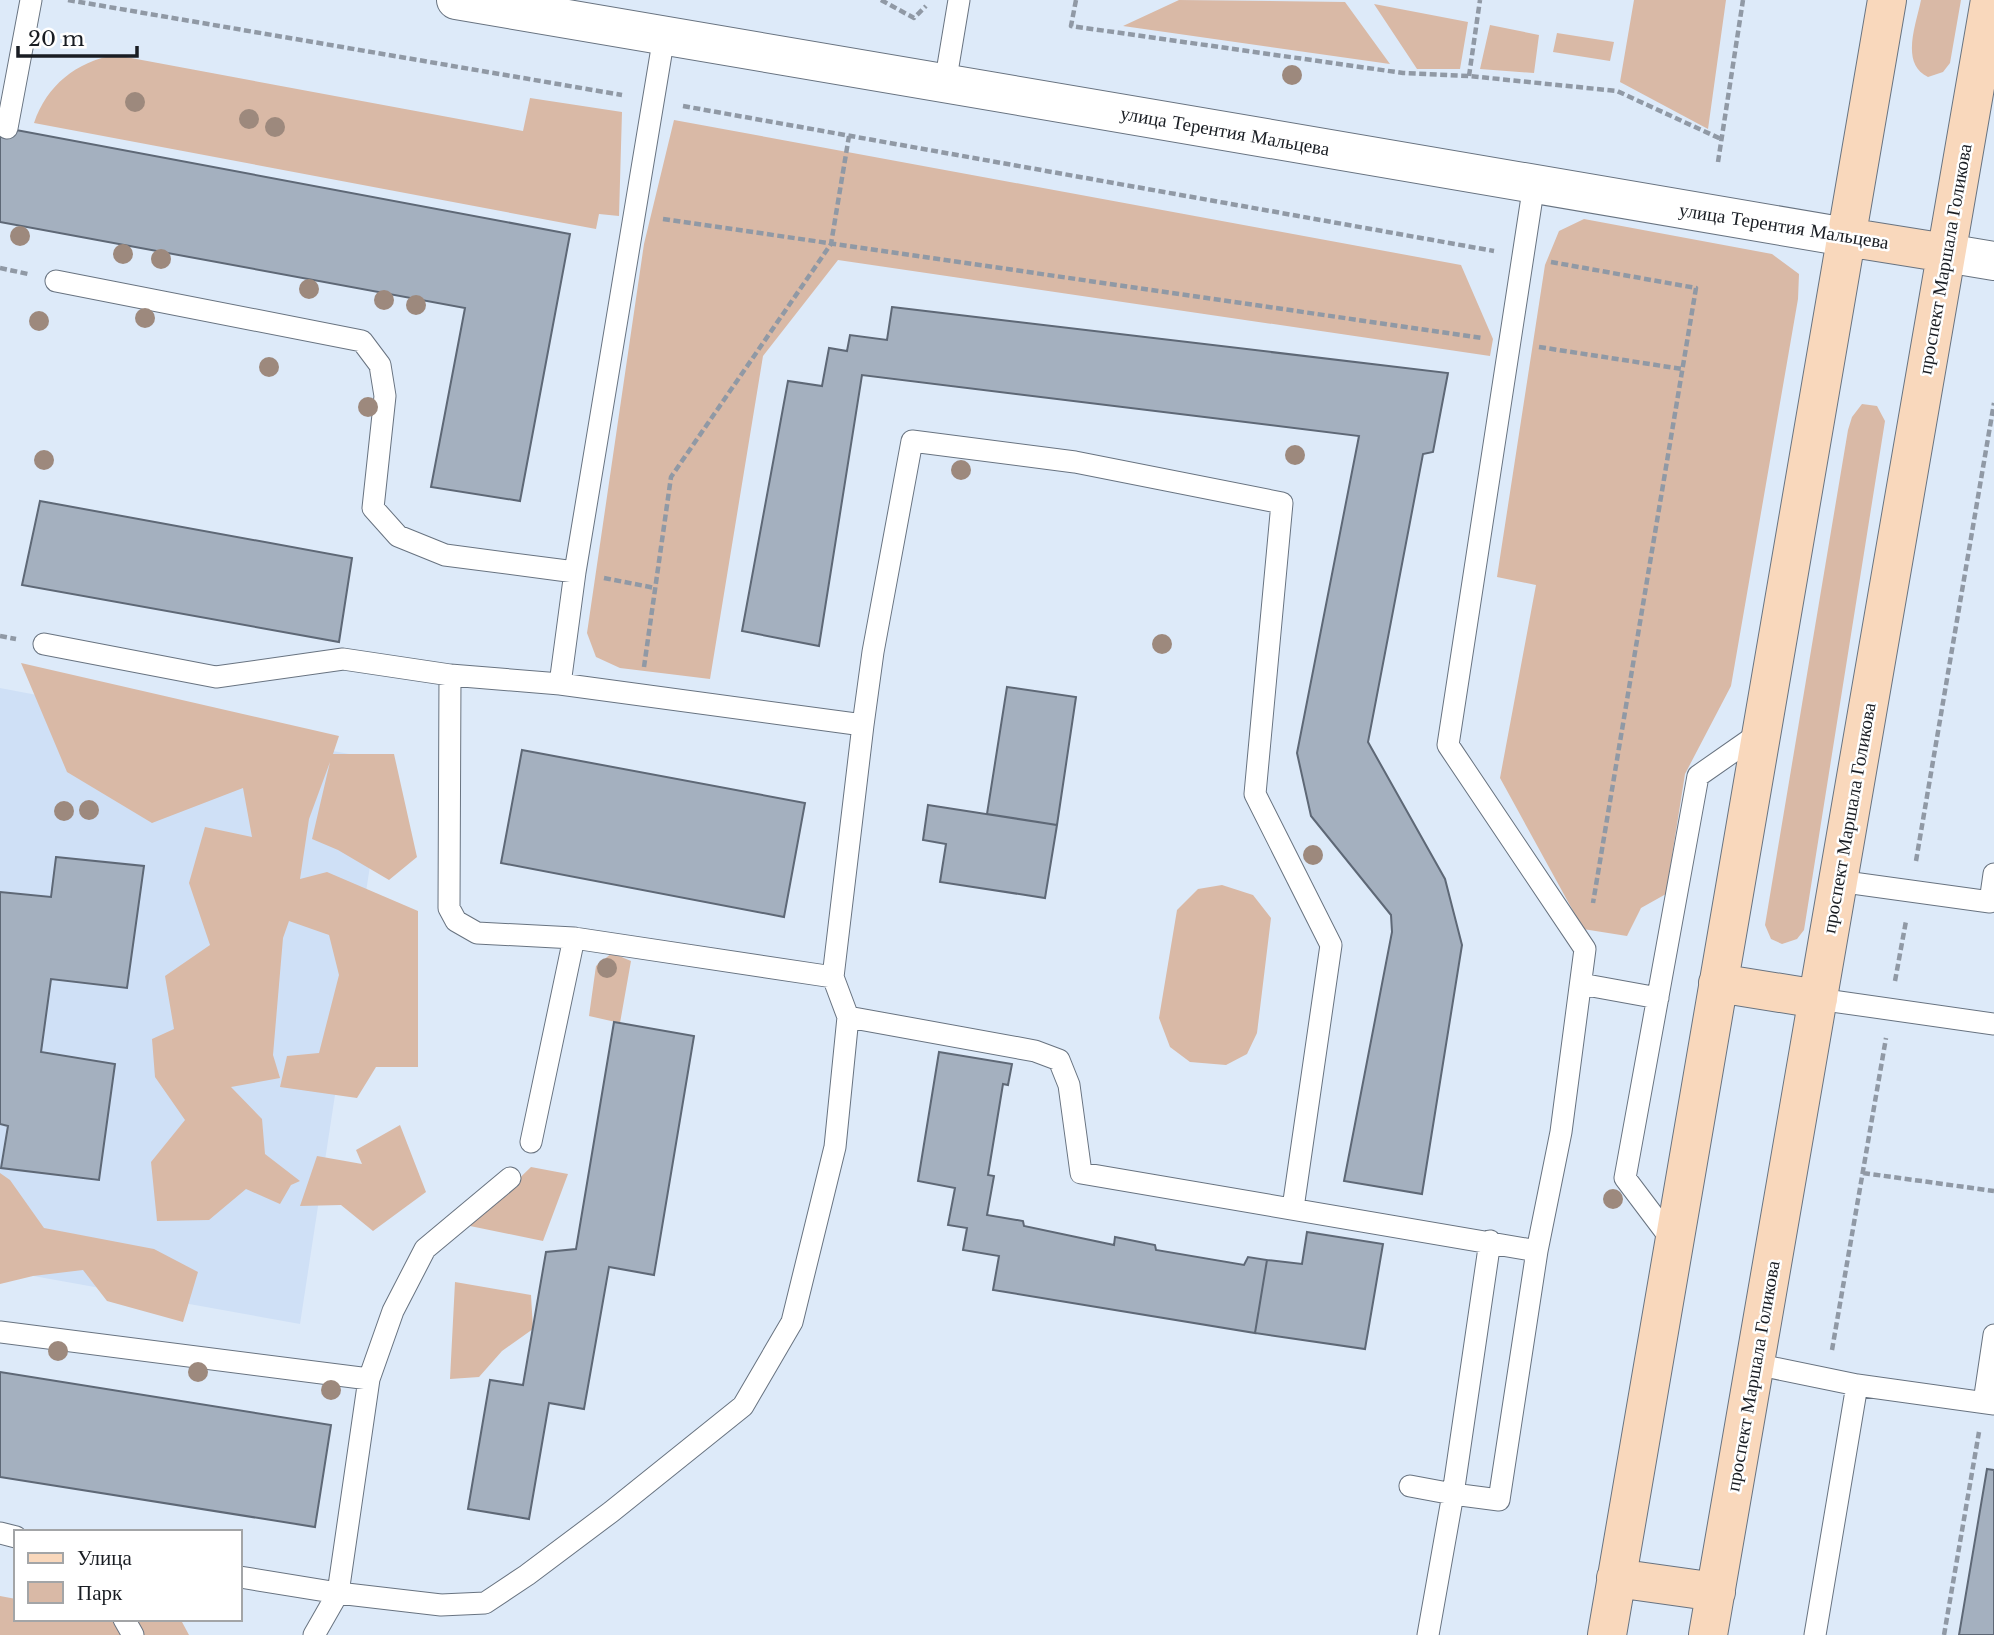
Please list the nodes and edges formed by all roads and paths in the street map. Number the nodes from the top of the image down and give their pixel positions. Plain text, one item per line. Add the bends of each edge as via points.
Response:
1 (31, 0) edge
2 (68, 0) edge
3 (456, 0) edge
4 (881, 0) edge
5 (931, 0) edge
6 (959, 0) edge
7 (1076, 0) edge
8 (1480, 0) edge
9 (1743, 0) edge
10 (1887, 0) edge
11 (1990, 0) edge
12 (664, 36) junction
13 (1469, 76) junction
14 (945, 84) junction
15 (653, 101) junction
16 (7, 128) dead end
17 (849, 136) junction
18 (1721, 139) junction
19 (1717, 162) dead end
20 (1534, 184) junction
21 (634, 214) junction
22 (1846, 237) junction
23 (831, 244) junction
24 (1946, 253) junction
25 (1523, 257) junction
26 (1994, 261) edge
27 (56, 281) dead end
28 (1510, 343) junction
29 (1682, 369) junction
30 (575, 572) junction
31 (655, 588) junction
32 (44, 644) dead end
33 (644, 670) dead end
34 (450, 675) junction
35 (560, 684) junction
36 (863, 725) junction
37 (1761, 732) junction
38 (1994, 874) edge
39 (1838, 881) junction
40 (574, 938) junction
41 (1585, 949) junction
42 (833, 977) junction
43 (1718, 983) junction
44 (1581, 984) junction
45 (1658, 998) junction
46 (1818, 999) junction
47 (848, 1017) junction
48 (1994, 1024) edge
49 (531, 1142) dead end
50 (1863, 1173) dead end
51 (510, 1178) dead end
52 (1994, 1191) edge
53 (1293, 1208) junction
54 (1490, 1241) junction
55 (1674, 1243) junction
56 (1537, 1251) junction
57 (0, 1332) edge
58 (1994, 1335) edge
59 (1755, 1364) junction
60 (369, 1379) junction
61 (1857, 1385) junction
62 (1989, 1403) edge
63 (1410, 1486) dead end
64 (1453, 1494) junction
65 (242, 1577) edge
66 (1616, 1578) junction
67 (1716, 1591) junction
68 (338, 1593) junction
69 (314, 1635) edge
70 (1428, 1635) edge
71 (1607, 1635) edge
72 (1708, 1635) edge
73 (1815, 1635) edge
74 (1944, 1635) edge

1 - 16 lane
2 - 15 path
3 - 12 street, улица Терентия Мальцева
4 - 5 path via 914,18
6 - 14 lane
7 - 13 path via 1071,26 1402,74
8 - 13 path
9 - 18 path
10 - 22 main road
11 - 24 main road, проспект Маршала Голикова
12 - 14 street, улица Терентия Мальцева
12 - 15 lane
13 - 18 path via 1617,91
14 - 20 street, улица Терентия Мальцева
15 - 17 path
15 - 21 lane
17 - 23 path
17 - 25 path
18 - 19 path
20 - 22 street, улица Терентия Мальцева
20 - 25 lane
21 - 23 path
21 - 30 lane
22 - 24 main road, улица Терентия Мальцева
22 - 37 main road
23 - 28 path
23 - 31 path via 671,477
24 - 26 street, улица Терентия Мальцева
24 - 39 main road, проспект Маршала Голикова
25 - 28 lane
25 - 29 path via 1696,288
27 - 30 lane via 362,341 380,365 385,396 373,509 398,536 445,555
28 - 29 path
28 - 41 lane via 1448,745
29 - 41 path
30 - 31 path
30 - 35 lane
31 - 33 path
32 - 34 lane via 216,677 343,659
34 - 35 lane
34 - 40 lane via 449,908 456,921 477,933
35 - 36 lane
36 - 42 lane
36 - 53 lane via 912,441 1074,462 1282,503 1255,794 1331,945
37 - 43 main road
37 - 45 lane via 1698,776
38 - 39 lane via 1990,902
39 - 46 main road, проспект Маршала Голикова
40 - 42 lane
40 - 49 lane
41 - 44 lane
42 - 47 lane
43 - 46 main road
43 - 55 main road
44 - 45 lane
44 - 56 lane
45 - 55 lane via 1625,1178
46 - 48 lane
46 - 59 main road, проспект Маршала Голикова
47 - 53 lane via 1035,1051 1059,1060 1069,1086 1081,1173
47 - 68 lane via 835,1147 792,1322 743,1406 590,1528 485,1603 441,1605
50 - 52 path
51 - 60 lane via 425,1249 393,1311
53 - 54 lane
54 - 56 lane
54 - 64 lane
55 - 66 main road
56 - 64 lane via 1499,1500
57 - 60 lane
58 - 62 lane
59 - 61 lane
59 - 67 main road, проспект Маршала Голикова
60 - 68 lane
61 - 62 lane
61 - 73 lane
62 - 74 path
63 - 64 lane
64 - 70 lane
65 - 68 lane
66 - 67 main road
66 - 71 main road
67 - 72 main road, проспект Маршала Голикова
68 - 69 lane

